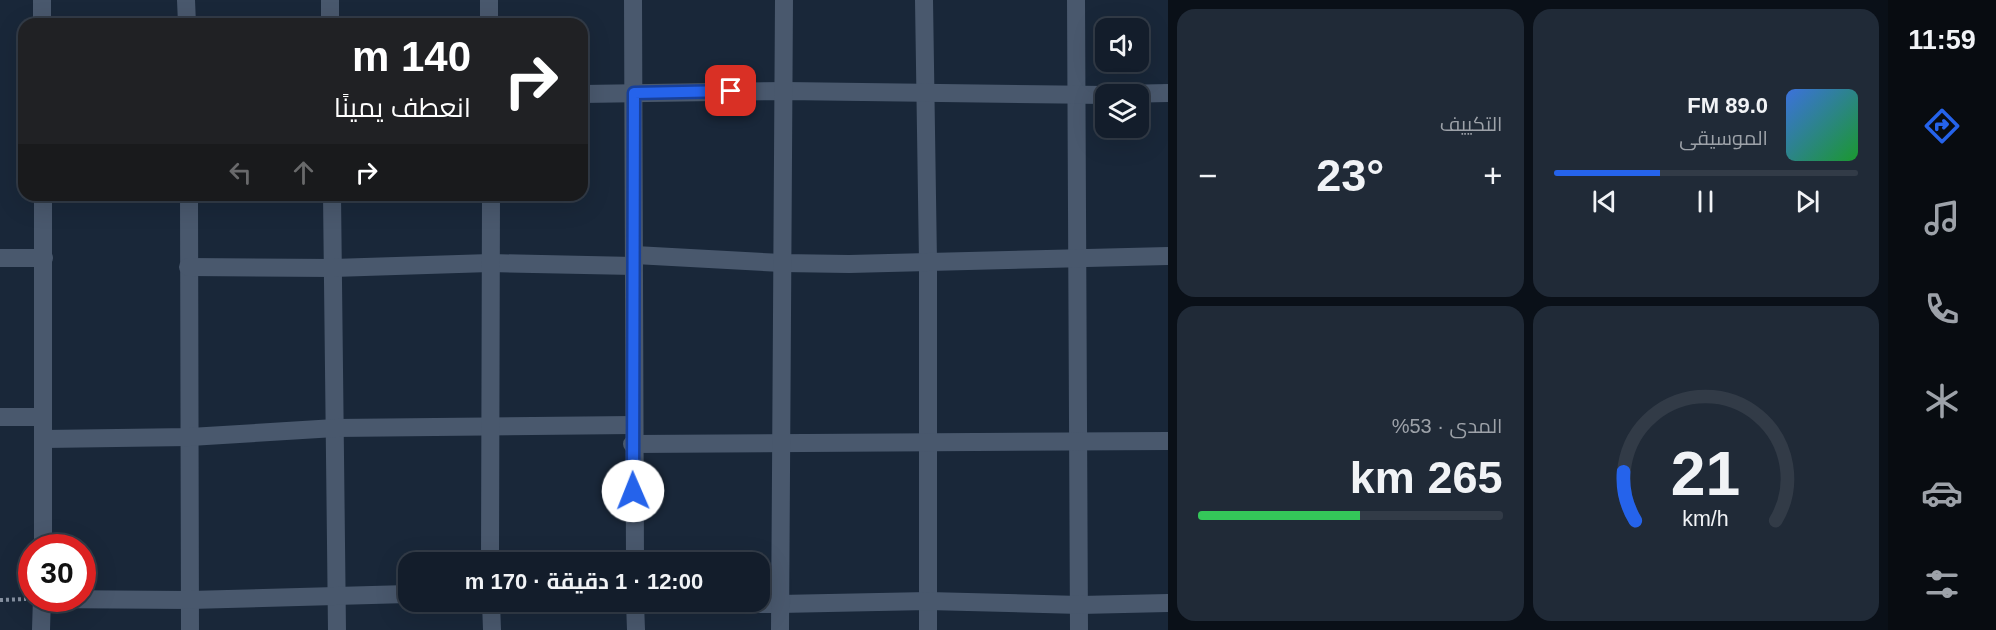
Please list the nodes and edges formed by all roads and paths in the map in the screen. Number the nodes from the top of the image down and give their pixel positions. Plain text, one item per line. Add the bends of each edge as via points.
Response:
1 (42, 0) edge
2 (186, 0) edge
3 (330, 0) edge
4 (489, 0) edge
5 (633, 0) edge
6 (784, 0) edge
7 (924, 0) edge
8 (1076, 0) edge
9 (42, 18) edge
10 (187, 18) edge
11 (330, 18) edge
12 (489, 18) edge
13 (785, 91) junction
14 (634, 93) junction
15 (1149, 93) edge
16 (1168, 93) edge
17 (588, 94) edge
18 (924, 94) junction
19 (1095, 95) edge
20 (1077, 96) junction
21 (43, 201) edge
22 (189, 201) edge
23 (332, 201) edge
24 (491, 201) edge
25 (1168, 256) edge
26 (1078, 257) junction
27 (0, 258) edge
28 (44, 258) junction
29 (634, 260) junction
30 (928, 262) junction
31 (490, 263) junction
32 (782, 263) junction
33 (189, 267) junction
34 (333, 268) junction
35 (0, 417) edge
36 (44, 417) junction
37 (633, 425) junction
38 (489, 426) junction
39 (335, 428) junction
40 (190, 437) junction
41 (44, 439) junction
42 (927, 441) junction
43 (1079, 441) junction
44 (1168, 441) edge
45 (633, 444) junction
46 (779, 444) junction
47 (43, 534) edge
48 (490, 552) edge
49 (635, 552) edge
50 (398, 594) edge
51 (337, 597) junction
52 (96, 599) edge
53 (0, 600) edge
54 (18, 600) edge
55 (190, 600) junction
56 (928, 601) junction
57 (1168, 603) edge
58 (770, 604) edge
59 (779, 604) junction
60 (1080, 605) junction
61 (42, 612) edge
62 (492, 612) edge
63 (635, 612) edge
64 (41, 630) edge
65 (190, 630) edge
66 (337, 630) edge
67 (492, 630) edge
68 (636, 630) edge
69 (780, 630) edge
70 (928, 630) edge
71 (1080, 630) edge

1 - 9 street
2 - 10 street
3 - 11 street
4 - 12 street
5 - 14 street
6 - 13 street
7 - 18 street
8 - 20 street
13 - 14 street
13 - 18 street
13 - 32 street
14 - 17 street
14 - 29 street
15 - 16 street
18 - 20 street
18 - 30 street
19 - 20 street
20 - 26 street
21 - 28 street
22 - 33 street
23 - 34 street
24 - 31 street
25 - 26 street
26 - 30 street
26 - 43 street
27 - 28 street
28 - 36 street
29 - 31 street
29 - 32 street
29 - 37 street
30 - 32 street
30 - 42 street
31 - 34 street
31 - 38 street
32 - 46 street
33 - 34 street
33 - 40 street
34 - 39 street
35 - 36 street
36 - 41 street
37 - 38 street
37 - 45 street
38 - 39 street
38 - 48 street
39 - 40 street
39 - 51 street
40 - 41 street
40 - 55 street
41 - 47 street
42 - 43 street
42 - 46 street
42 - 56 street
43 - 44 street
43 - 60 street
45 - 46 street
45 - 49 street
46 - 59 street
50 - 51 street
51 - 55 street
51 - 66 street
52 - 55 street
53 - 54 path
55 - 65 street
56 - 59 street
56 - 60 street
56 - 70 street
57 - 60 street
58 - 59 street
59 - 69 street
60 - 71 street
61 - 64 street
62 - 67 street
63 - 68 street

